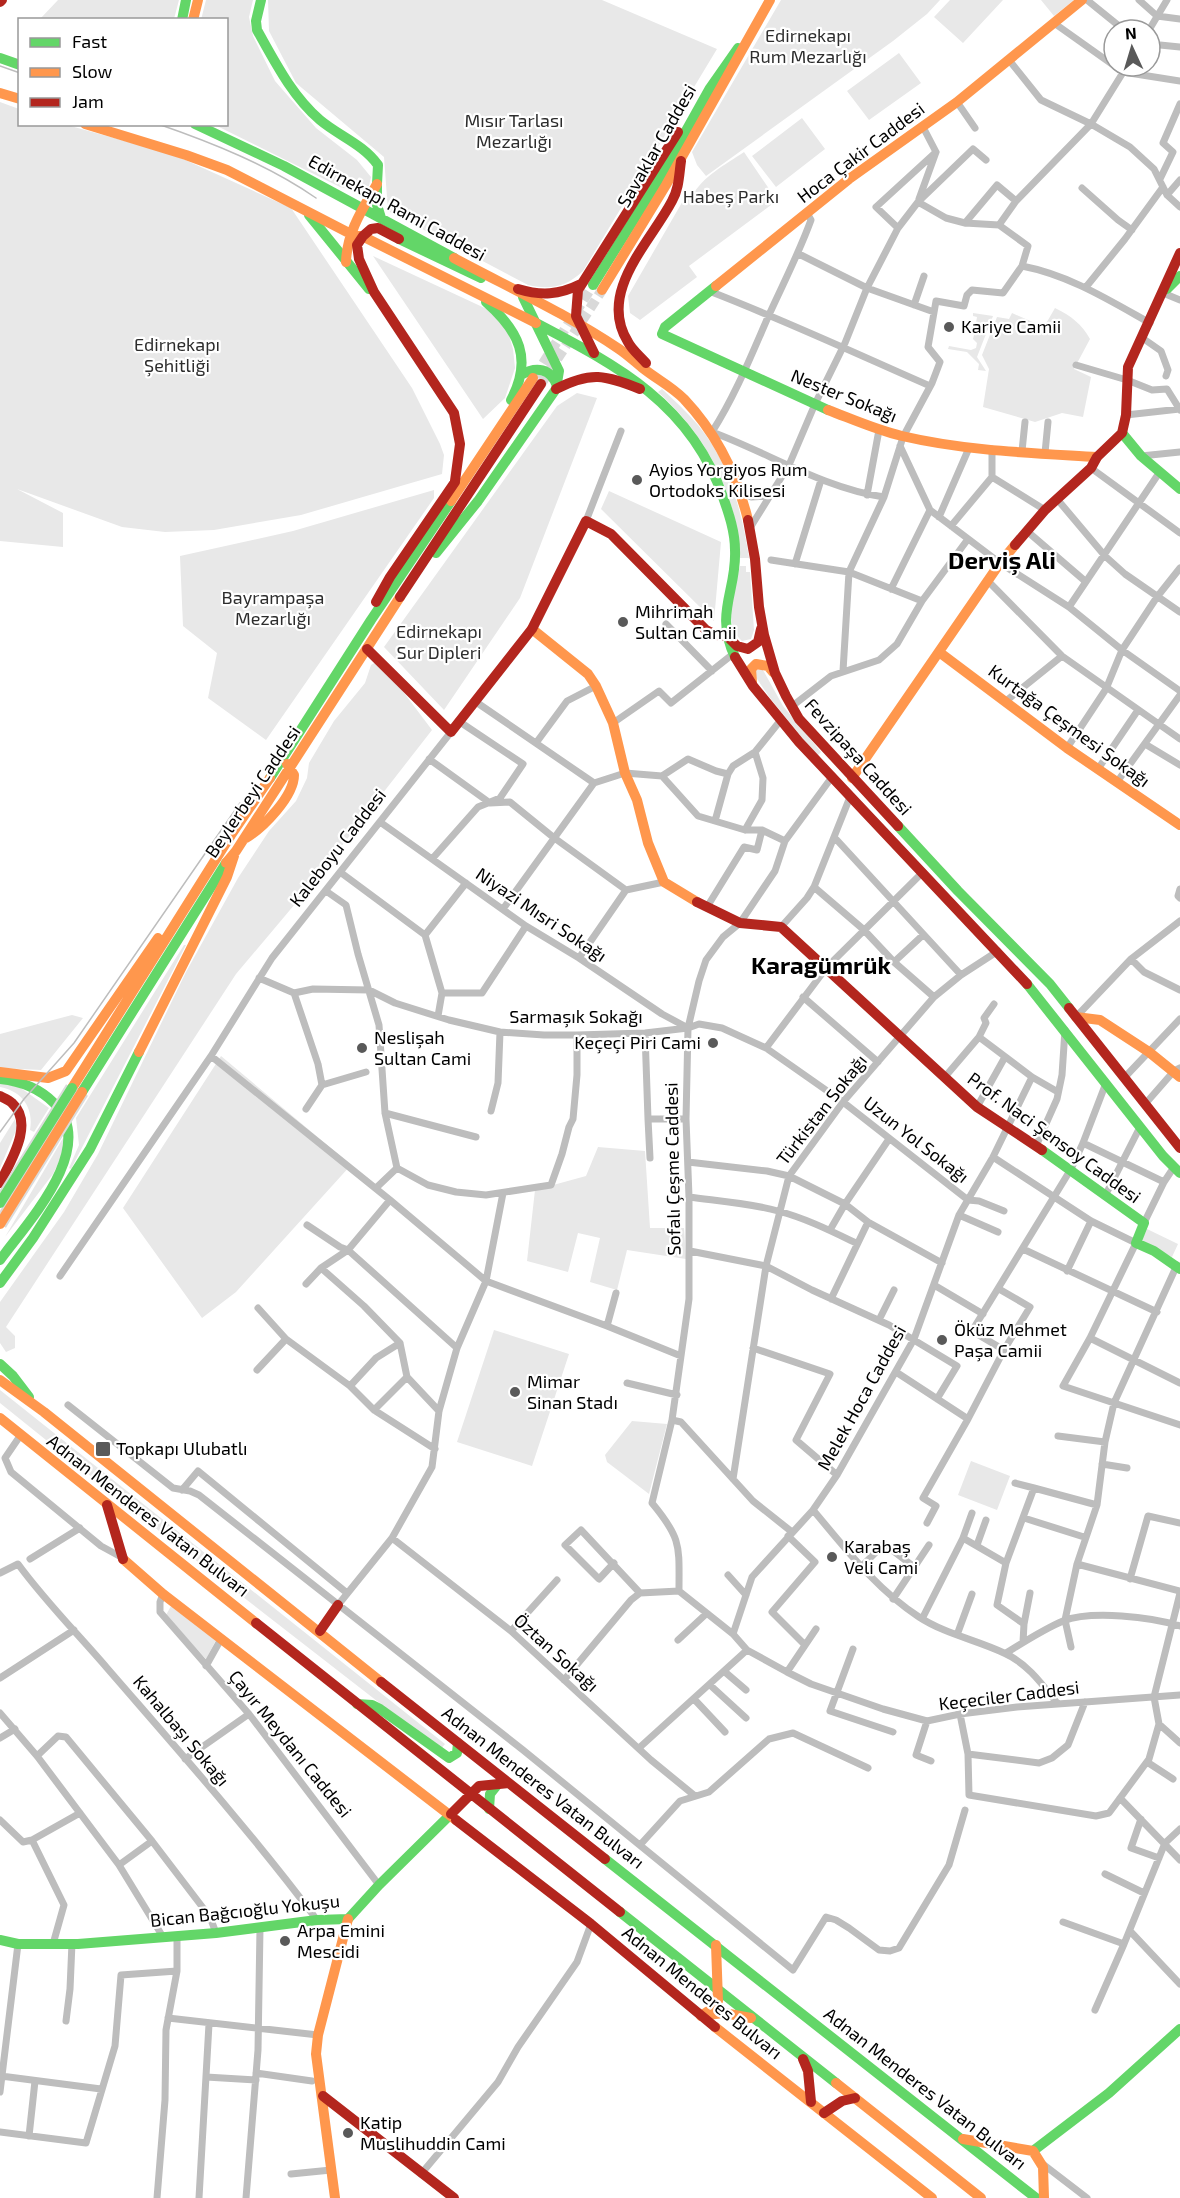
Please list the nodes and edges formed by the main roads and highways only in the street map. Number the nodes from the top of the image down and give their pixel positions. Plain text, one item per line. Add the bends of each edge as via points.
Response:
1 (186, 0) edge
2 (198, 0) edge
3 (261, 0) edge
4 (770, 0) edge
5 (1082, 0) edge
6 (182, 18) edge
7 (194, 18) edge
8 (754, 27) junction
9 (0, 58) edge
10 (18, 64) edge
11 (0, 93) edge
12 (18, 98) edge
13 (92, 126) edge
14 (199, 126) edge
15 (681, 159) junction
16 (377, 184) junction
17 (359, 206) junction
18 (307, 212) junction
19 (381, 218) junction
20 (349, 233) junction
21 (362, 236) junction
22 (1180, 253) edge
23 (346, 261) junction
24 (1180, 276) edge
25 (592, 286) junction
26 (506, 287) junction
27 (470, 290) junction
28 (374, 292) junction
29 (1163, 293) junction
30 (523, 297) junction
31 (535, 322) junction
32 (580, 326) junction
33 (662, 334) joint
34 (594, 353) junction
35 (521, 375) junction
36 (663, 380) junction
37 (556, 389) junction
38 (653, 394) junction
39 (1122, 433) junction
40 (1097, 458) junction
41 (455, 481) junction
42 (1180, 489) edge
43 (407, 587) junction
44 (371, 620) junction
45 (761, 623) junction
46 (532, 629) junction
47 (728, 636) junction
48 (367, 648) junction
49 (939, 652) junction
50 (775, 675) junction
51 (752, 685) junction
52 (816, 761) junction
53 (283, 765) junction
54 (852, 778) junction
55 (1180, 825) edge
56 (236, 851) junction
57 (191, 899) junction
58 (1007, 942) junction
59 (998, 951) junction
60 (1076, 1017) junction
61 (0, 1072) edge
62 (1178, 1072) edge
63 (0, 1079) edge
64 (77, 1090) junction
65 (0, 1096) edge
66 (1180, 1148) edge
67 (1177, 1170) edge
68 (0, 1183) edge
69 (0, 1203) edge
70 (0, 1224) edge
71 (0, 1260) edge
72 (1179, 1264) edge
73 (0, 1283) edge
74 (0, 1364) edge
75 (0, 1380) edge
76 (32, 1403) junction
77 (0, 1418) edge
78 (0, 1429) edge
79 (20, 1436) junction
80 (107, 1505) junction
81 (338, 1605) road end
82 (320, 1631) junction
83 (356, 1704) junction
84 (458, 1743) junction
85 (504, 1783) junction
86 (470, 1794) junction
87 (489, 1809) junction
88 (451, 1814) junction
89 (348, 1919) junction
90 (0, 1940) edge
91 (716, 1945) junction
92 (719, 1990) junction
93 (701, 2016) junction
94 (755, 2019) junction
95 (1180, 2029) edge
96 (802, 2056) junction
97 (323, 2096) junction
98 (855, 2098) junction
99 (811, 2102) junction
100 (824, 2113) junction
101 (961, 2139) junction
102 (1033, 2151) junction
103 (335, 2198) edge
104 (454, 2198) edge
105 (932, 2198) edge
106 (981, 2198) edge
107 (1036, 2198) edge
108 (1044, 2198) edge

1 - 6 main road
2 - 7 main road
3 - 16 main road via 257,30 290,87 320,120 367,151 378,165
4 - 8 main road, Savaklar Caddesi
5 - 33 main road, Hoca Çakir Caddesi via 957,102 849,179 665,327
8 - 15 main road, Savaklar Caddesi
8 - 25 main road, Savaklar Caddesi via 727,61
9 - 10 main road
11 - 12 main road
13 - 18 main road via 227,170
14 - 17 main road, Edirnekapı Rami Caddesi via 266,156
15 - 25 main road, Savaklar Caddesi
15 - 36 main road via 676,193 623,281 617,306 626,339
16 - 17 main road
16 - 19 main road
17 - 19 main road, Edirnekapı Rami Caddesi
17 - 20 main road
18 - 20 main road
18 - 23 main road
19 - 26 main road, Edirnekapı Rami Caddesi
20 - 21 main road
20 - 23 main road
21 - 26 main road via 369,229 378,228 448,265
21 - 27 main road, Edirnekapı Rami Caddesi
21 - 28 main road via 357,254
22 - 29 main road
23 - 28 main road
24 - 29 main road
25 - 26 main road via 550,296
25 - 32 main road via 576,301
26 - 30 main road, Edirnekapı Rami Caddesi
27 - 31 main road, Edirnekapı Rami Caddesi
27 - 35 main road via 511,326 521,352
28 - 41 main road via 454,414 460,444
29 - 39 main road via 1128,367
30 - 31 main road
30 - 32 main road, Edirnekapı Rami Caddesi
31 - 34 main road, Edirnekapı Rami Caddesi
31 - 37 main road via 559,371
32 - 34 main road
32 - 36 main road, Fevzipaşa Caddesi
33 - 40 main road, Nester Sokağı via 902,441
34 - 38 main road, Fevzipaşa Caddesi
35 - 37 main road via 534,368 546,370 555,378
35 - 41 main road via 514,395
36 - 45 main road, Fevzipaşa Caddesi via 712,432 727,458 750,528
37 - 38 main road via 588,375 615,377
37 - 43 main road via 478,501
38 - 47 main road, Fevzipaşa Caddesi via 696,441 724,496 735,548 726,615
39 - 40 main road
39 - 42 main road via 1141,456
40 - 49 main road via 1000,563
41 - 44 main road via 382,590
43 - 44 main road, Beylerbeyi Caddesi via 537,381
43 - 48 main road, Beylerbeyi Caddesi
44 - 53 main road, Beylerbeyi Caddesi
45 - 47 main road via 754,647 737,646
45 - 50 main road, Fevzipaşa Caddesi
46 - 47 main road, Kaleboyu Caddesi via 586,521 611,534 706,630
46 - 48 main road, Kaleboyu Caddesi via 451,732
46 - 72 main road, Prof. Naci Şensoy Caddesi via 588,674 596,686 613,723 625,773 664,882 740,923 781,927 977,1107 1144,1223 1136,1243
47 - 51 main road, Fevzipaşa Caddesi via 733,654
48 - 53 main road, Beylerbeyi Caddesi
49 - 54 main road
49 - 55 main road, Kurtağa Çeşmesi Sokağı via 1067,748
50 - 51 main road via 768,666 756,664 751,669
50 - 54 main road, Fevzipaşa Caddesi via 806,728
51 - 52 main road, Fevzipaşa Caddesi
52 - 54 main road via 825,762 846,781
52 - 59 main road, Fevzipaşa Caddesi
53 - 56 main road, Beylerbeyi Caddesi via 295,775 292,787
53 - 57 main road, Beylerbeyi Caddesi
54 - 58 main road, Fevzipaşa Caddesi
56 - 64 main road, Beylerbeyi Caddesi
56 - 73 main road via 227,877 90,1149
57 - 61 main road via 158,938 66,1071 48,1078
57 - 64 main road, Beylerbeyi Caddesi
58 - 59 main road
58 - 60 main road, Fevzipaşa Caddesi via 1050,984
59 - 67 main road, Fevzipaşa Caddesi
60 - 62 main road via 1100,1020
60 - 66 main road, Fevzipaşa Caddesi
63 - 71 main road via 10,1079 45,1096 64,1114 70,1135 67,1155 53,1183
64 - 69 main road, Beylerbeyi Caddesi, bridge
64 - 70 main road, Beylerbeyi Caddesi, bridge
65 - 68 main road via 16,1107 22,1125 19,1142
74 - 76 main road
75 - 76 main road
76 - 82 main road, Adnan Menderes Vatan Bulvarı
77 - 79 main road, Adnan Menderes Vatan Bulvarı
78 - 79 main road
79 - 80 main road, Adnan Menderes Vatan Bulvarı
80 - 83 main road, Adnan Menderes Vatan Bulvarı
80 - 88 main road, Çayır Meydanı Caddesi via 123,1559 163,1594
81 - 82 main road
82 - 84 main road, Adnan Menderes Vatan Bulvarı
83 - 84 main road via 380,1709 449,1758 455,1757
83 - 86 main road, Adnan Menderes Vatan Bulvarı
84 - 85 main road, Adnan Menderes Vatan Bulvarı
85 - 86 main road via 479,1786
85 - 87 main road via 490,1794
85 - 91 main road, Adnan Menderes Vatan Bulvarı
86 - 87 main road, Adnan Menderes Vatan Bulvarı
86 - 88 main road, Bican Bağcıoğlu Yokuşu
87 - 92 main road, Adnan Menderes Vatan Bulvarı
88 - 89 main road, Bican Bağcıoğlu Yokuşu
88 - 93 main road, Adnan Menderes Bulvarı
89 - 90 main road, Bican Bağcıoğlu Yokuşu via 72,1943 18,1944
89 - 97 main road via 318,2035 316,2054
91 - 92 main road
91 - 101 main road, Adnan Menderes Vatan Bulvarı
92 - 93 main road via 716,2005
92 - 94 main road, Adnan Menderes Vatan Bulvarı
93 - 94 main road via 724,2013
93 - 99 main road, Adnan Menderes Bulvarı
94 - 96 main road, Adnan Menderes Vatan Bulvarı
95 - 102 main road via 1125,2080
96 - 98 main road, Adnan Menderes Vatan Bulvarı
96 - 99 main road via 812,2088
97 - 103 main road
97 - 104 main road
98 - 100 main road
98 - 106 main road, Adnan Menderes Vatan Bulvarı
99 - 100 main road, Adnan Menderes Bulvarı
100 - 105 main road, Adnan Menderes Bulvarı
101 - 102 main road
101 - 107 main road, Adnan Menderes Vatan Bulvarı
102 - 108 main road via 1044,2165

